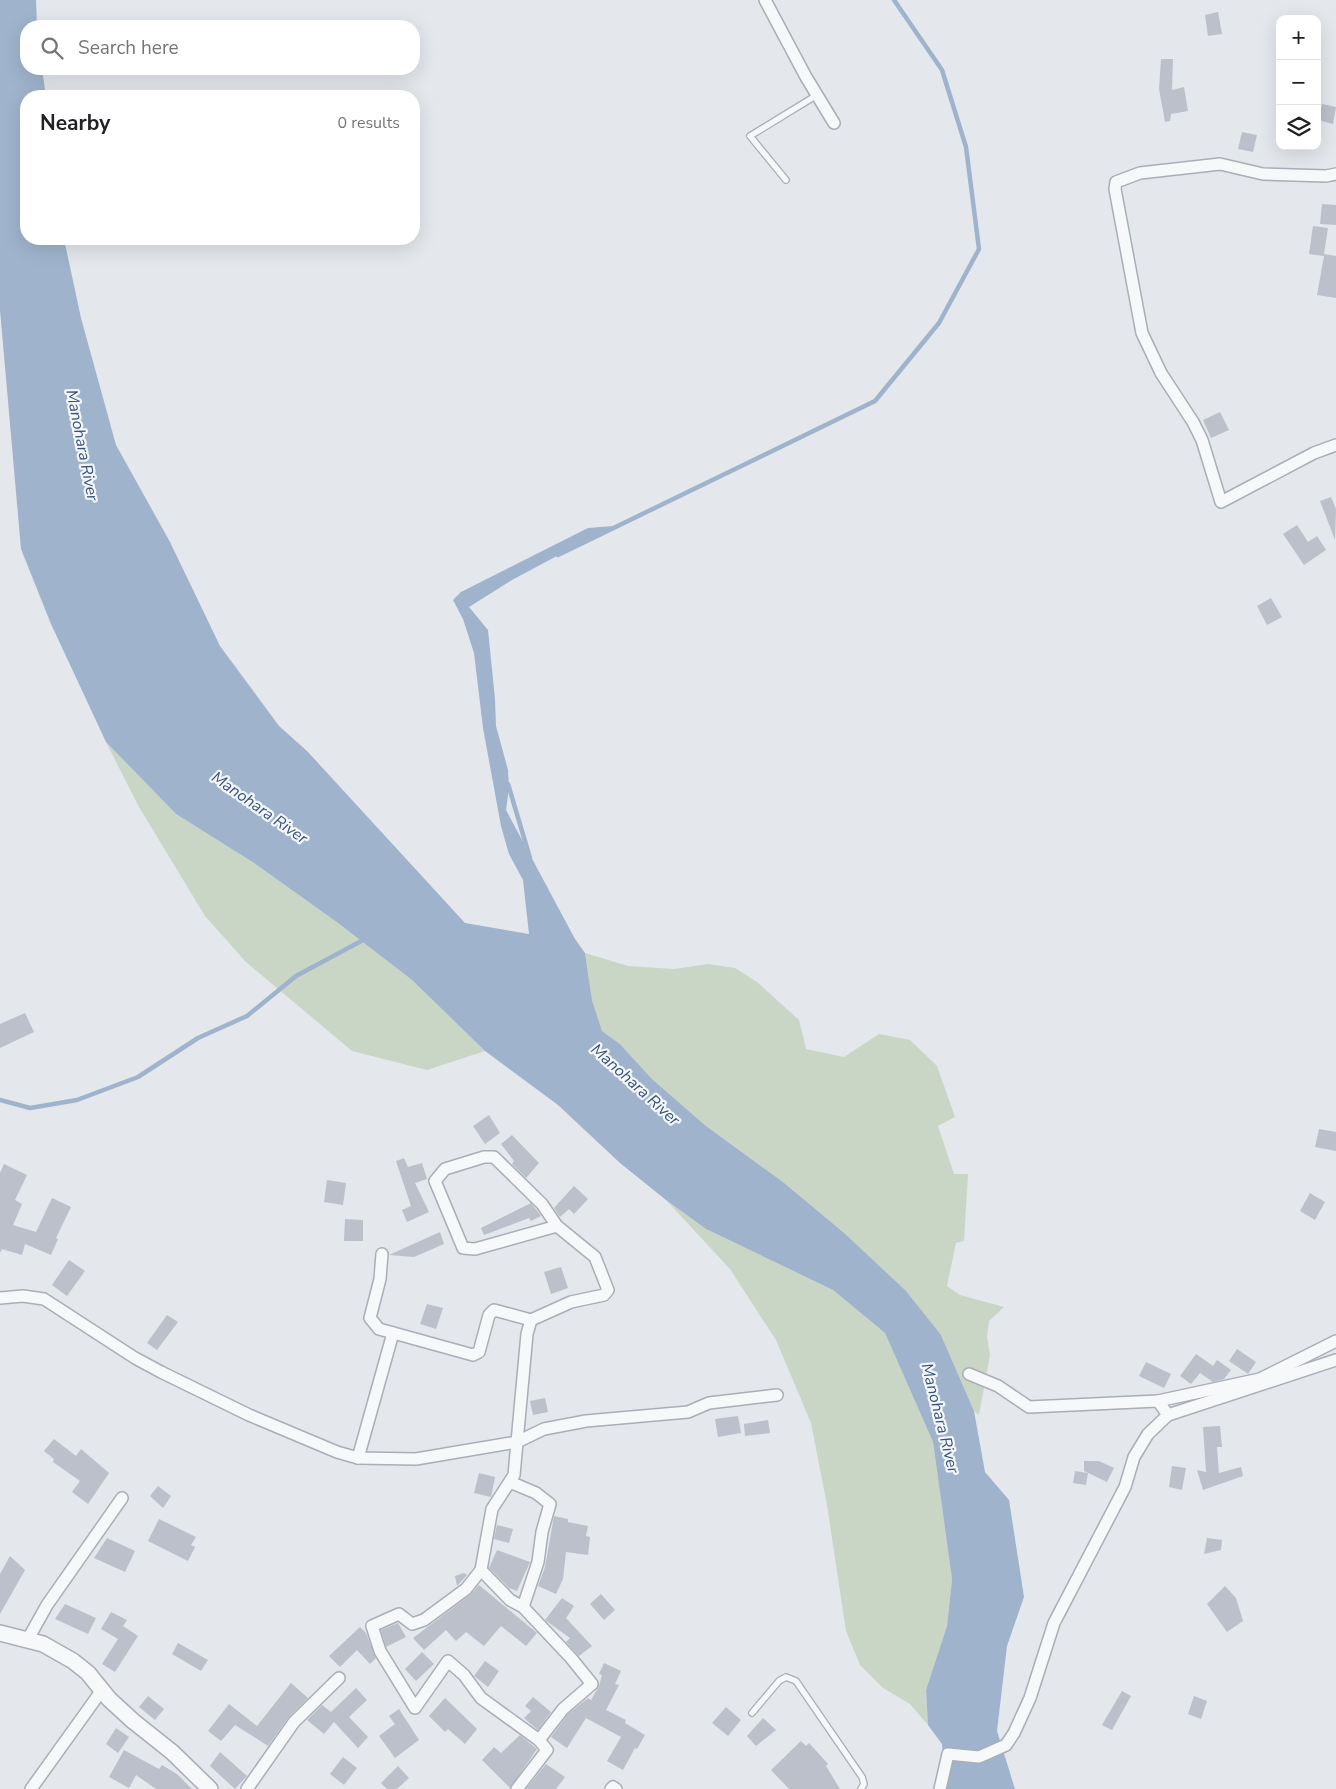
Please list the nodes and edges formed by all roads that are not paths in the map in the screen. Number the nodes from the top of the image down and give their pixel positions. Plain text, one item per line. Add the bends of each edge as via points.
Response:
1 (765, 0) edge
2 (817, 95) junction
3 (834, 123) dead end
4 (1336, 174) edge
5 (786, 180) dead end
6 (1336, 445) edge
7 (557, 1226) junction
8 (382, 1254) dead end
9 (0, 1298) edge
10 (531, 1320) junction
11 (392, 1333) junction
12 (1336, 1341) edge
13 (1336, 1360) edge
14 (969, 1374) dead end
15 (777, 1395) dead end
16 (1158, 1401) junction
17 (1168, 1415) junction
18 (517, 1442) junction
19 (358, 1458) junction
20 (510, 1482) junction
21 (122, 1498) dead end
22 (480, 1570) junction
23 (523, 1606) junction
24 (0, 1633) edge
25 (28, 1639) junction
26 (339, 1678) dead end
27 (102, 1690) junction
28 (752, 1713) dead end
29 (538, 1740) junction
30 (31, 1789) edge
31 (210, 1789) edge
32 (247, 1789) edge
33 (517, 1789) edge
34 (611, 1789) edge
35 (616, 1789) edge
36 (861, 1789) edge
37 (940, 1789) edge

1 - 2 street
2 - 3 street
2 - 5 lane via 750,136
4 - 6 street via 1264,174 1220,164 1140,173 1116,182 1115,190 1142,332 1161,373 1202,440 1221,502 1314,453
7 - 7 street via 542,1204 494,1157 445,1168 435,1181 463,1248 475,1250
7 - 10 street via 595,1257 608,1290
8 - 11 street via 370,1318 379,1329
9 - 19 street via 23,1296 44,1299 161,1372 249,1415 328,1449
10 - 11 street via 494,1310 489,1315 479,1352 473,1355
10 - 18 street
11 - 19 street
12 - 16 street via 1260,1379
13 - 17 street
14 - 16 street via 998,1386 1030,1407
15 - 18 street via 709,1404 688,1412 586,1421 544,1429
16 - 17 street
17 - 37 street via 1148,1434 1134,1457 1125,1486 1054,1623 1030,1698 1014,1733 1006,1745 979,1757 950,1753 945,1757
18 - 19 street via 416,1459
18 - 20 street via 514,1475
20 - 22 street via 492,1509
20 - 23 street via 536,1493 550,1504 538,1562
21 - 25 street via 47,1605
22 - 23 street via 510,1600
22 - 29 street via 466,1589 424,1620 412,1624 400,1614 372,1626 380,1651 415,1708 448,1661 464,1674 481,1698
23 - 29 street via 592,1684 563,1709
24 - 25 street
25 - 27 street via 73,1661
26 - 32 street via 294,1722
27 - 30 street
27 - 31 street via 133,1722 172,1752
28 - 36 lane via 779,1681 786,1677 796,1681 862,1778 864,1784
29 - 33 street via 547,1750
34 - 35 street

